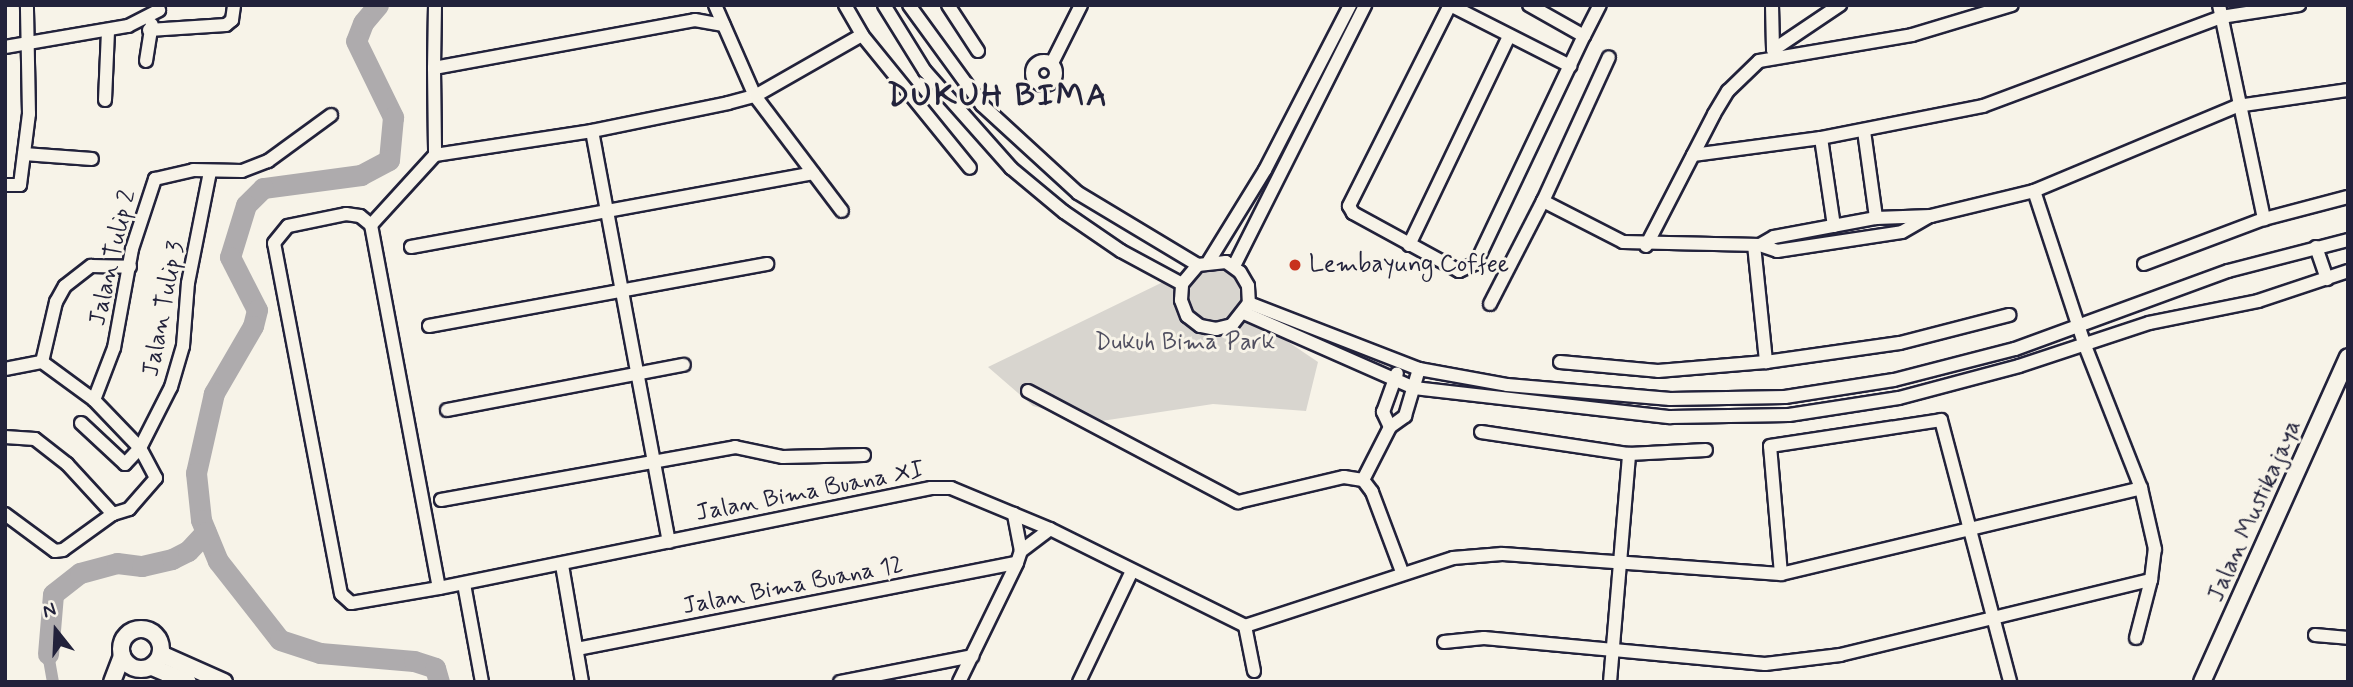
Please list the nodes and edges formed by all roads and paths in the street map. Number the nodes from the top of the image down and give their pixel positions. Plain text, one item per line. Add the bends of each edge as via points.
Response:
1 (27, 5) edge
2 (234, 5) edge
3 (435, 5) edge
4 (715, 5) edge
5 (845, 5) edge
6 (884, 5) edge
7 (909, 5) edge
8 (947, 5) edge
9 (1081, 5) edge
10 (1350, 5) edge
11 (1366, 5) edge
12 (1450, 5) edge
13 (1529, 5) edge
14 (1600, 5) edge
15 (1772, 5) edge
16 (1840, 5) edge
17 (2012, 5) edge
18 (2300, 5) edge
19 (160, 7) edge
20 (2220, 11) edge
21 (724, 25) junction
22 (108, 30) junction
23 (149, 30) junction
24 (862, 35) junction
25 (1509, 36) junction
26 (1584, 36) junction
27 (29, 46) junction
28 (5, 47) edge
29 (978, 51) dead end
30 (1609, 57) dead end
31 (146, 61) dead end
32 (1052, 63) dead end
33 (1570, 66) junction
34 (435, 68) junction
35 (2348, 90) edge
36 (755, 96) junction
37 (105, 100) dead end
38 (2237, 106) junction
39 (331, 115) dead end
40 (592, 131) junction
41 (1864, 131) junction
42 (1821, 138) junction
43 (1025, 149) junction
44 (24, 154) junction
45 (435, 155) junction
46 (1693, 155) junction
47 (93, 159) dead end
48 (970, 168) dead end
49 (1011, 168) junction
50 (1265, 170) junction
51 (210, 172) junction
52 (813, 173) junction
53 (1282, 177) junction
54 (5, 186) edge
55 (2034, 191) junction
56 (2348, 197) edge
57 (1543, 201) junction
58 (607, 211) junction
59 (842, 211) dead end
60 (1931, 216) junction
61 (1877, 218) junction
62 (2263, 219) junction
63 (371, 225) junction
64 (1834, 226) junction
65 (2348, 240) edge
66 (1409, 245) junction
67 (1757, 245) junction
68 (1646, 246) junction
69 (411, 247) dead end
70 (2316, 247) junction
71 (1203, 263) junction
72 (767, 264) dead end
73 (2144, 264) dead end
74 (130, 267) junction
75 (1234, 267) junction
76 (2348, 271) edge
77 (2328, 279) junction
78 (1182, 284) junction
79 (622, 290) junction
80 (1490, 304) dead end
81 (1247, 308) junction
82 (2009, 315) dead end
83 (429, 326) dead end
84 (2078, 328) junction
85 (2085, 346) junction
86 (2348, 357) edge
87 (42, 362) junction
88 (1401, 362) junction
89 (1560, 362) dead end
90 (1766, 362) junction
91 (684, 365) dead end
92 (5, 369) edge
93 (1419, 369) junction
94 (638, 372) junction
95 (1395, 379) junction
96 (1414, 388) junction
97 (1028, 391) dead end
98 (94, 400) junction
99 (447, 410) dead end
100 (81, 423) dead end
101 (1390, 427) junction
102 (1481, 432) dead end
103 (5, 437) edge
104 (140, 447) junction
105 (1706, 450) dead end
106 (1629, 454) junction
107 (864, 455) dead end
108 (654, 463) junction
109 (1363, 480) junction
110 (2141, 488) junction
111 (441, 500) dead end
112 (5, 514) edge
113 (113, 514) junction
114 (1014, 514) junction
115 (1971, 528) junction
116 (1049, 529) junction
117 (669, 542) junction
118 (1019, 557) junction
119 (1620, 564) junction
120 (562, 565) junction
121 (1132, 571) junction
122 (1402, 572) junction
123 (1781, 574) junction
124 (2151, 580) junction
125 (464, 584) junction
126 (439, 588) junction
127 (1995, 619) junction
128 (1245, 626) junction
129 (2315, 635) dead end
130 (2136, 638) dead end
131 (2348, 638) edge
132 (1444, 642) dead end
133 (577, 649) junction
134 (1613, 649) junction
135 (122, 656) junction
136 (972, 656) junction
137 (149, 668) edge
138 (1254, 671) dead end
139 (2208, 678) edge
140 (112, 682) edge
141 (188, 682) edge
142 (224, 682) edge
143 (482, 682) edge
144 (582, 682) edge
145 (840, 682) edge
146 (958, 682) edge
147 (1079, 682) edge
148 (1610, 682) edge
149 (2010, 682) edge

1 - 27 street
2 - 23 street via 232,20 226,25
3 - 34 street
4 - 21 street
5 - 24 street
6 - 49 street via 925,71
7 - 43 street via 950,66
8 - 29 street
9 - 32 street
10 - 50 street
11 - 53 street
12 - 25 street
12 - 66 street via 1349,206 1353,213
13 - 26 street
14 - 26 street
15 - 16 street via 1773,50
17 - 46 street via 1912,34 1759,61 1728,91
18 - 20 street
19 - 22 street via 128,26
19 - 23 street
20 - 38 street
20 - 41 street via 2010,99
21 - 34 street via 695,20
21 - 36 street
22 - 27 street
22 - 37 street
23 - 31 street
24 - 36 street
24 - 48 street
25 - 33 street
25 - 66 street
26 - 33 street
27 - 28 street
27 - 44 street
30 - 57 street
33 - 66 street via 1476,262 1458,271
34 - 45 street
35 - 38 street
36 - 40 street
36 - 52 street
38 - 55 street
38 - 62 street
39 - 51 street via 268,161 242,171
40 - 45 street
40 - 58 street
41 - 42 street
41 - 61 street
42 - 46 street
42 - 64 street
43 - 49 street
43 - 71 street via 1078,193
44 - 47 street
44 - 54 street via 20,186
45 - 63 street
46 - 68 street
49 - 78 street via 1121,251
50 - 53 street
50 - 71 street
51 - 74 street, Jalan Tulip 2 via 174,172 155,179
51 - 104 street, Jalan Tulip 3 via 188,283 183,346 172,387
52 - 58 street
52 - 59 street
53 - 75 street
55 - 60 street
55 - 84 street
56 - 62 street
57 - 68 street via 1622,242
57 - 80 street
58 - 69 street
58 - 79 street
60 - 61 street
60 - 67 street via 1902,232 1777,251
61 - 64 street
62 - 73 street
63 - 126 street
63 - 126 street, Jalan Bima Buana XI via 360,216 346,214 288,226 274,243 334,568 341,594 351,603
64 - 67 street via 1774,237
65 - 70 street
67 - 68 street
67 - 90 street
70 - 77 street
70 - 84 street via 2228,271
71 - 75 street
71 - 78 street
72 - 79 street
74 - 87 street via 91,266 65,286 56,302
74 - 98 street, Jalan Tulip 2 via 114,348
75 - 81 street via 1248,286
76 - 77 street
77 - 85 street via 2258,301 2149,323
78 - 81 street via 1187,316 1200,326 1216,329 1233,324
79 - 83 street
79 - 94 street
81 - 88 street
81 - 95 street
82 - 90 street via 1900,343
84 - 85 street
84 - 93 street via 1894,380 1785,397 1657,398 1507,385
85 - 96 street via 1899,398 1788,415 1671,417
85 - 110 street
86 - 139 main road, Jalan Mustikajaya via 2255,558
87 - 92 street
87 - 98 street
88 - 93 street
88 - 95 street
89 - 90 street via 1658,370
91 - 94 street
93 - 96 street
94 - 99 street
94 - 108 street
95 - 96 street
95 - 101 street via 1382,412
96 - 101 street via 1405,416
97 - 109 street via 1238,502 1344,477
98 - 104 street
100 - 104 street via 119,463 132,460
101 - 109 street
102 - 106 street
103 - 113 street via 35,439
104 - 113 street via 156,478 129,509
105 - 106 street
106 - 119 street
107 - 108 street via 783,457 735,447
108 - 111 street
108 - 117 street
109 - 122 street via 1372,492
110 - 115 street
110 - 124 street via 2154,549
112 - 113 street via 55,551
114 - 116 street, Jalan Bima Buana XI
114 - 117 street, Jalan Bima Buana XI via 940,488
114 - 118 street
115 - 123 street
115 - 123 street via 1941,420 1770,446
115 - 127 street
116 - 118 street
116 - 121 street, Jalan Bima Buana XI
117 - 120 street, Jalan Bima Buana XI
118 - 133 street, Jalan Bima Buana 12
118 - 136 street
119 - 122 street via 1479,555
119 - 123 street
119 - 134 street
120 - 125 street, Jalan Bima Buana XI
120 - 133 street
121 - 128 street, Jalan Bima Buana XI
121 - 147 street
122 - 128 street
124 - 127 street
124 - 130 street
125 - 126 street, Jalan Bima Buana XI
125 - 143 street
127 - 134 street via 1794,663
127 - 149 street
128 - 138 street
129 - 131 street
132 - 134 street via 1484,638
133 - 144 street
134 - 148 street
135 - 137 main road via 131,668
135 - 137 main road via 123,639 143,629 158,637
135 - 140 main road
136 - 145 street
136 - 146 street
137 - 141 main road
137 - 142 main road

